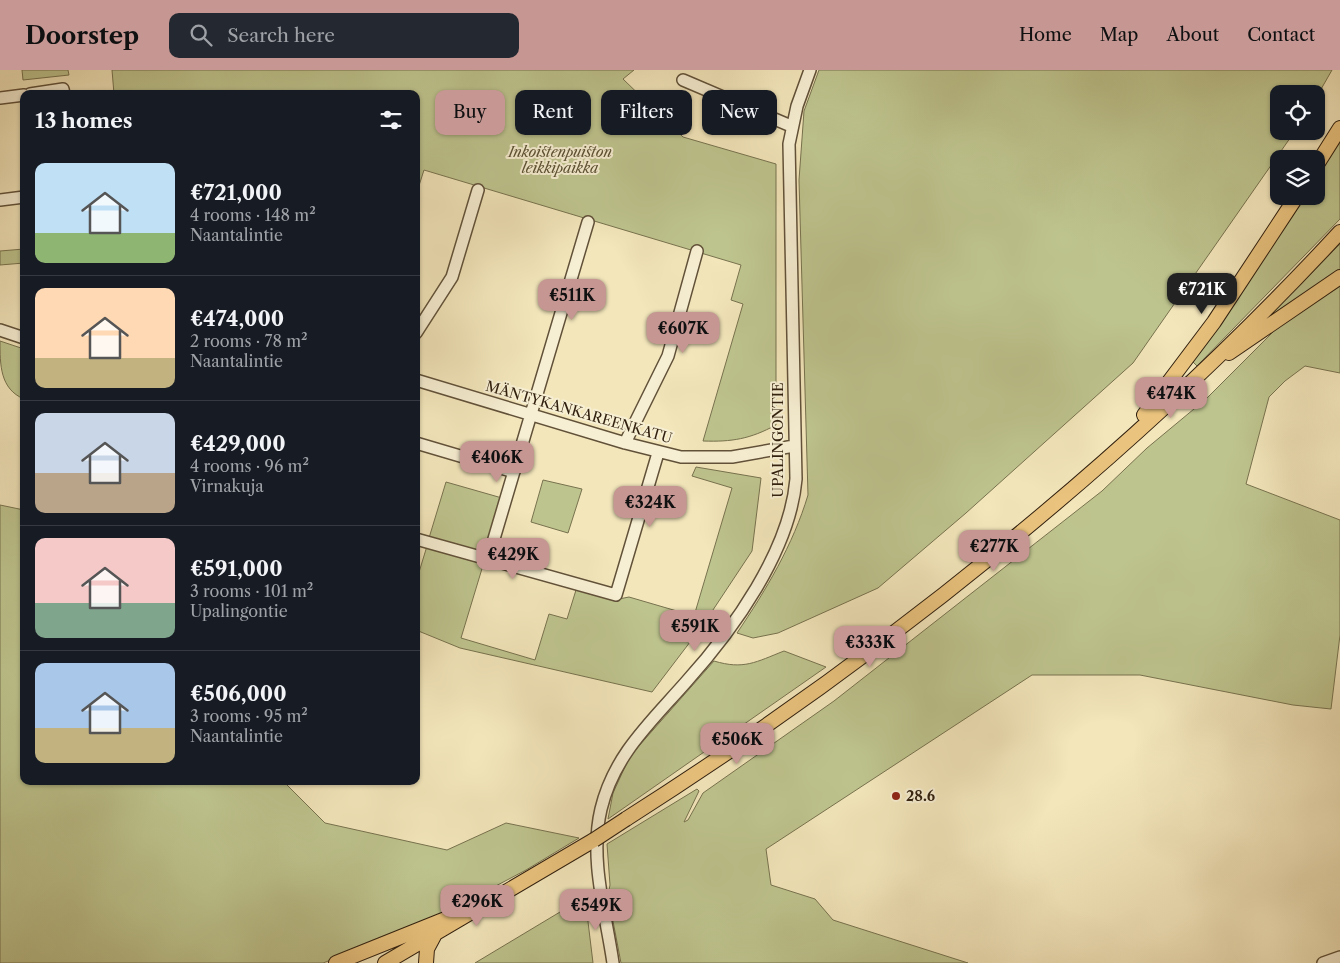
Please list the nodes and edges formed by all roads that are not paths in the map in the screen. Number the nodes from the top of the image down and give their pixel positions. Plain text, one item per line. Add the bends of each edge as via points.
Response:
1 (810, 70) edge
2 (683, 80) dead end
3 (20, 96) edge
4 (0, 98) edge
5 (792, 126) junction
6 (1340, 128) edge
7 (1325, 152) edge
8 (478, 190) dead end
9 (20, 198) edge
10 (0, 200) edge
11 (1291, 205) edge
12 (588, 222) dead end
13 (1340, 232) edge
14 (697, 251) dead end
15 (1340, 277) edge
16 (420, 327) edge
17 (0, 330) edge
18 (20, 337) edge
19 (1200, 373) junction
20 (420, 381) edge
21 (531, 414) junction
22 (625, 443) junction
23 (1122, 443) junction
24 (420, 444) edge
25 (794, 446) junction
26 (658, 453) junction
27 (514, 472) junction
28 (420, 540) edge
29 (488, 559) junction
30 (504, 894) junction
31 (435, 934) junction
32 (1340, 957) edge
33 (336, 963) edge
34 (385, 963) edge
35 (426, 963) edge
36 (613, 963) edge
37 (1323, 963) edge

1 - 5 street, UPALINGONTIE
2 - 5 street
3 - 4 street
5 - 25 street, UPALINGONTIE via 789,185
6 - 7 main road
8 - 16 street via 452,277
9 - 10 street
11 - 23 main road via 1214,322
12 - 21 street
13 - 19 main road
14 - 22 street via 668,356
15 - 19 main road
17 - 18 street
19 - 23 main road
20 - 21 street, MÄNTYKANKAREENKATU
21 - 22 street, MÄNTYKANKAREENKATU
21 - 27 street
22 - 26 street, MÄNTYKANKAREENKATU
23 - 30 main road, bridge via 1028,525 895,631 718,760
24 - 27 street
25 - 26 street, MÄNTYKANKAREENKATU via 699,459
25 - 36 street, UPALINGONTIE via 794,500 786,528 767,569 714,650 625,753 607,789 598,825 598,860
26 - 29 street via 616,595
27 - 29 street
28 - 29 street
30 - 31 main road
30 - 33 main road
31 - 34 main road
31 - 35 main road
32 - 37 street

